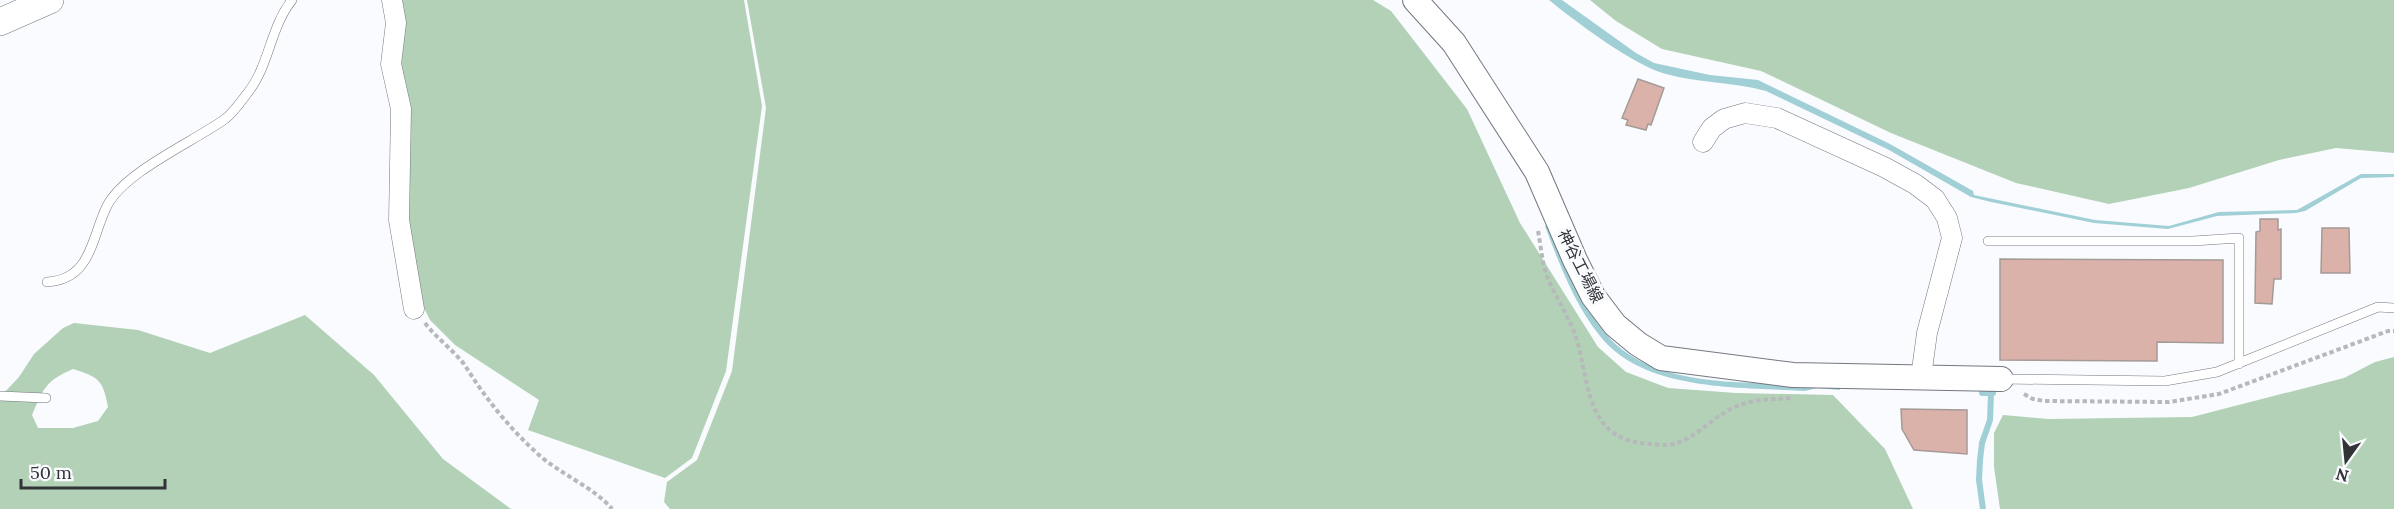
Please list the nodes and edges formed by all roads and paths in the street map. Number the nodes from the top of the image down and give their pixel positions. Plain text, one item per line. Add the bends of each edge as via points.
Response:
1 (50, 0) edge
2 (292, 0) edge
3 (392, 0) edge
4 (1415, 0) edge
5 (0, 22) edge
6 (1703, 142) dead end
7 (1988, 241) dead end
8 (47, 282) dead end
9 (2394, 308) edge
10 (414, 309) joint
11 (2239, 364) junction
12 (1921, 377) junction
13 (2001, 379) joint
14 (0, 396) edge
15 (46, 398) dead end
16 (612, 509) edge

1 - 5 main road
2 - 8 lane via 251,89 227,118 128,181 108,204 79,270 63,281
3 - 10 street via 396,23 391,64 401,109 399,220
4 - 12 street, 神谷工場線 via 1454,43 1538,172 1593,296 1615,325 1638,344 1661,358 1793,375
6 - 12 street via 1724,119 1745,112 1777,118 1884,167 1935,200 1947,218 1952,238
7 - 11 lane via 2239,238
9 - 11 lane via 2378,307
10 - 16 path via 465,366 499,414 540,456
11 - 13 lane via 2165,381
12 - 13 street, 神谷工場線
14 - 15 lane

